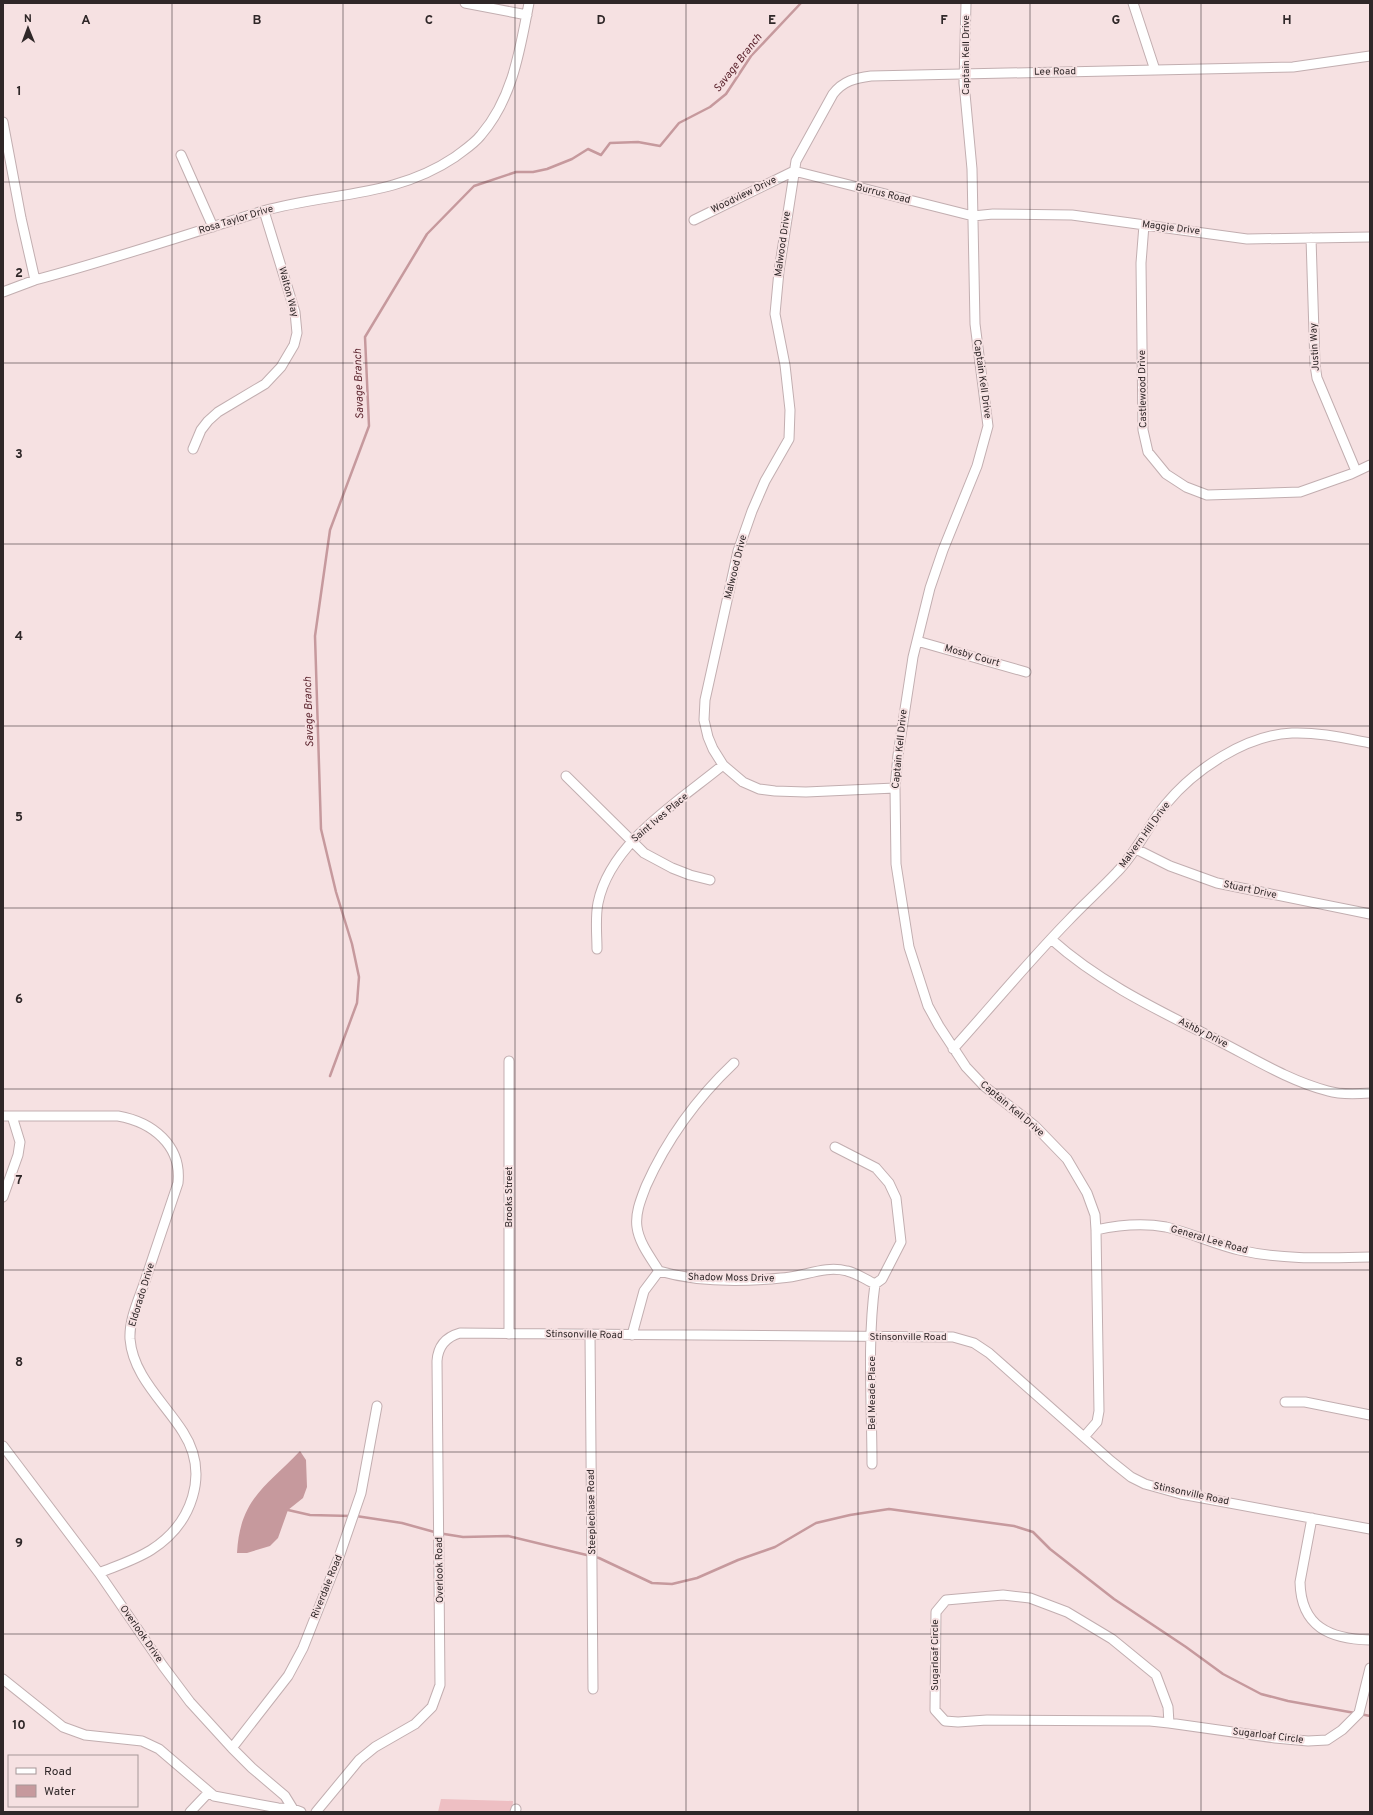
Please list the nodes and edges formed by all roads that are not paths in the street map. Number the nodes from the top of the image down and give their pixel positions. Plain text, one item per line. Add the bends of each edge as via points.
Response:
1 (465, 3) edge
2 (529, 3) edge
3 (966, 3) edge
4 (1133, 3) edge
5 (527, 14) junction
6 (1370, 56) edge
7 (1155, 70) junction
8 (964, 74) junction
9 (3, 122) edge
10 (181, 155) dead end
11 (794, 171) junction
12 (264, 211) junction
13 (973, 216) junction
14 (694, 220) dead end
15 (1144, 225) junction
16 (213, 227) junction
17 (1370, 237) edge
18 (1311, 238) junction
19 (35, 280) junction
20 (3, 292) edge
21 (193, 449) dead end
22 (1370, 465) edge
23 (1356, 472) junction
24 (917, 641) junction
25 (1026, 672) dead end
26 (1370, 743) edge
27 (723, 765) junction
28 (566, 776) dead end
29 (895, 788) junction
30 (631, 841) junction
31 (1136, 850) junction
32 (710, 880) dead end
33 (1370, 914) edge
34 (1051, 939) junction
35 (597, 949) dead end
36 (953, 1049) junction
37 (509, 1061) dead end
38 (734, 1063) dead end
39 (1370, 1093) edge
40 (8, 1116) edge
41 (835, 1147) dead end
42 (3, 1198) edge
43 (1096, 1230) junction
44 (1370, 1256) edge
45 (659, 1271) junction
46 (875, 1284) junction
47 (509, 1334) junction
48 (590, 1335) junction
49 (632, 1335) junction
50 (872, 1337) junction
51 (1285, 1402) dead end
52 (377, 1406) dead end
53 (1370, 1415) edge
54 (1084, 1437) junction
55 (3, 1446) edge
56 (872, 1464) dead end
57 (1312, 1518) junction
58 (1370, 1529) edge
59 (99, 1573) junction
60 (1370, 1640) edge
61 (1370, 1668) edge
62 (3, 1679) edge
63 (593, 1689) dead end
64 (1169, 1723) junction
65 (232, 1748) junction
66 (208, 1792) junction
67 (297, 1810) edge
68 (190, 1812) edge
69 (316, 1812) edge

1 - 5 street
2 - 5 street, Rosa Taylor Drive
3 - 8 street, Captain Kell Drive
4 - 7 street
5 - 12 street, Rosa Taylor Drive via 518,60 510,84 497,112 481,136 466,149 444,164 405,182 382,189 305,201
6 - 7 street, Lee Road via 1293,67
7 - 8 street, Lee Road
8 - 11 street, Lee Road via 871,76 850,80 833,94 803,147
8 - 13 street, Captain Kell Drive
9 - 19 street
10 - 16 street
11 - 13 street, Burrus Road
11 - 14 street, Woodview Drive
11 - 27 street, Malwood Drive via 775,314 790,410 789,439 765,481 738,551 705,700 704,720 708,737
12 - 16 street, Rosa Taylor Drive
12 - 21 street, Walton Way via 295,312 297,333 294,346 281,367 265,384 218,412 208,421
13 - 15 street, Maggie Drive via 1072,215
13 - 24 street, Captain Kell Drive via 975,324 988,426 979,460 930,588
15 - 18 street, Maggie Drive via 1247,239
15 - 23 street, Castlewood Drive via 1141,263 1143,430 1148,452 1166,474 1186,487 1207,495 1300,492
16 - 19 street, Rosa Taylor Drive
17 - 18 street, Maggie Drive
18 - 23 street, Justin Way via 1317,378
19 - 20 street, Rosa Taylor Drive
22 - 23 street, Castlewood Drive
24 - 25 street, Mosby Court
24 - 29 street, Captain Kell Drive via 902,724
26 - 31 street, Malvern Hill Drive via 1308,733 1290,733 1242,746 1212,762 1195,775 1166,804
27 - 29 street, Malwood Drive via 743,782 759,789 806,792
27 - 30 street, Saint Ives Place
28 - 30 street
29 - 36 street, Captain Kell Drive via 896,864 909,947 928,1006
30 - 32 street via 644,852 672,868 690,876
30 - 35 street, Saint Ives Place via 615,861 598,904
31 - 33 street, Stuart Drive via 1211,881
31 - 34 street, Malvern Hill Drive
34 - 36 street, Malvern Hill Drive
34 - 39 street, Ashby Drive via 1072,958 1129,995 1294,1080 1330,1092
36 - 43 street, Captain Kell Drive via 984,1086 1035,1126 1067,1159 1087,1193 1095,1215
37 - 47 street, Brooks Street
38 - 45 street via 696,1104 670,1139 640,1199 636,1215 637,1228 646,1250
40 - 42 street via 20,1142
40 - 59 street, Eldorado Drive via 118,1116 133,1119 146,1124 165,1139 178,1168 178,1183 133,1316 130,1340 133,1357 139,1370 192,1449 196,1468 195,1491 183,1517 152,1549
41 - 46 street via 876,1168 889,1182 896,1198 901,1242 882,1279
43 - 44 street, General Lee Road via 1119,1226 1156,1226 1184,1232 1239,1250 1266,1255
43 - 54 street, Captain Kell Drive via 1099,1411 1095,1424
45 - 46 street, Shadow Moss Drive via 688,1278 742,1279 781,1278 837,1269 849,1271
45 - 49 street via 644,1291
46 - 50 street, Bel Meade Place
47 - 48 street, Stinsonville Road
47 - 69 street, Overlook Road via 460,1333 450,1336 438,1353 440,1685 432,1707 415,1724 380,1743 359,1760
48 - 49 street, Stinsonville Road
48 - 63 street, Steeplechase Road
49 - 50 street, Stinsonville Road
50 - 54 street, Stinsonville Road via 953,1337 974,1343 1008,1369
50 - 56 street, Bel Meade Place
51 - 53 street via 1305,1402
52 - 65 street, Riverdale Road via 361,1493 344,1544 302,1648 284,1682
54 - 57 street, Stinsonville Road via 1131,1477 1145,1484 1181,1494
55 - 59 street, Overlook Drive
57 - 58 street, Stinsonville Road
57 - 60 street via 1300,1582 1300,1592 1309,1616 1333,1635 1346,1639
59 - 65 street, Overlook Drive via 190,1702
61 - 64 street, Sugarloaf Circle via 1359,1713 1342,1730 1327,1740 1282,1739
62 - 66 street via 53,1720 69,1729 85,1735 142,1741 159,1749
64 - 64 street, Sugarloaf Circle via 945,1721 935,1710 936,1612 946,1600 1003,1595 1030,1598 1067,1612 1112,1639 1156,1675 1168,1707
65 - 67 street, Overlook Drive
66 - 67 street via 214,1796
66 - 68 street

